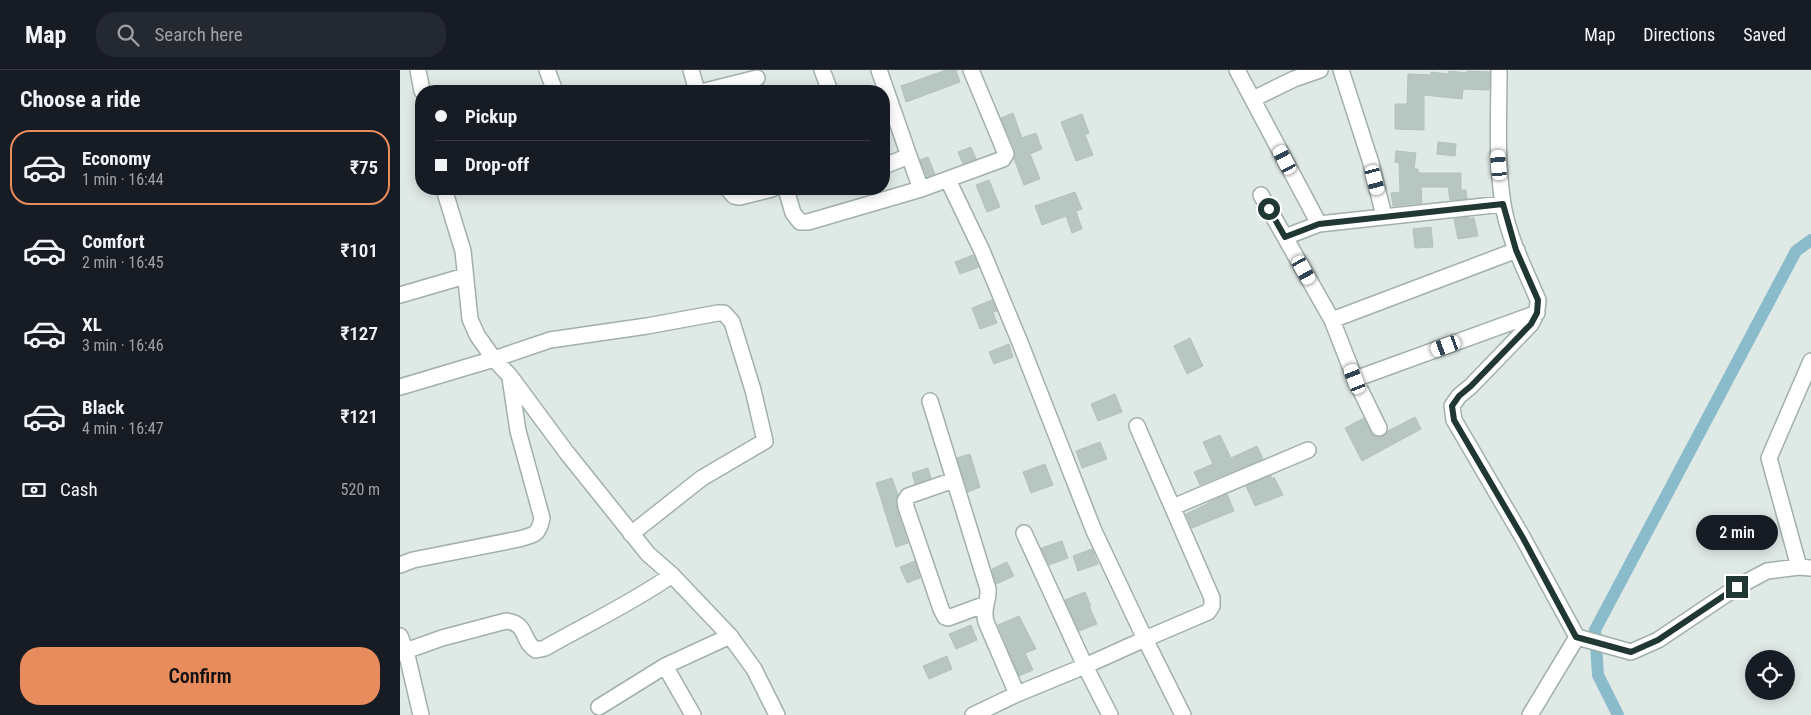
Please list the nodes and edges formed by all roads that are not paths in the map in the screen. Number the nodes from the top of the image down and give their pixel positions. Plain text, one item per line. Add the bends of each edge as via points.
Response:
1 (418, 70) edge
2 (547, 70) edge
3 (691, 70) edge
4 (822, 70) edge
5 (879, 70) edge
6 (971, 70) edge
7 (1237, 70) edge
8 (1320, 70) edge
9 (1341, 70) edge
10 (1499, 70) edge
11 (757, 80) edge
12 (421, 85) edge
13 (553, 85) edge
14 (696, 85) edge
15 (733, 85) edge
16 (828, 85) edge
17 (884, 85) edge
18 (1252, 99) junction
19 (890, 101) edge
20 (910, 156) junction
21 (890, 164) edge
22 (948, 180) junction
23 (921, 190) junction
24 (446, 195) edge
25 (733, 195) edge
26 (748, 195) edge
27 (788, 195) edge
28 (1261, 195) dead end
29 (1503, 204) junction
30 (1384, 216) junction
31 (1319, 224) junction
32 (1285, 237) junction
33 (1516, 250) junction
34 (465, 276) junction
35 (400, 295) edge
36 (1537, 313) junction
37 (1332, 320) junction
38 (494, 359) junction
39 (1811, 361) edge
40 (510, 376) junction
41 (1355, 379) junction
42 (400, 387) edge
43 (930, 401) dead end
44 (539, 415) junction
45 (1138, 426) dead end
46 (1379, 428) dead end
47 (518, 431) junction
48 (1308, 450) dead end
49 (954, 480) junction
50 (1173, 507) junction
51 (1024, 533) dead end
52 (632, 534) junction
53 (400, 565) edge
54 (1805, 567) edge
55 (672, 575) junction
56 (986, 604) junction
57 (400, 636) edge
58 (730, 636) junction
59 (1581, 638) junction
60 (1145, 639) junction
61 (403, 652) edge
62 (665, 666) junction
63 (1085, 666) junction
64 (1017, 694) junction
65 (599, 707) dead end
66 (774, 714) edge
67 (421, 715) edge
68 (693, 715) edge
69 (973, 715) edge
70 (1110, 715) edge
71 (1183, 715) edge
72 (1530, 715) edge

1 - 12 street
2 - 13 street
3 - 14 street
4 - 16 street
5 - 17 street
6 - 22 street via 1006,154 1003,159
7 - 18 street
8 - 18 street
9 - 30 street via 1371,163
10 - 29 street via 1498,145
11 - 15 street
18 - 31 street
19 - 20 street
20 - 21 street
20 - 23 street
22 - 23 street
22 - 60 street via 1008,313 1094,530
23 - 27 street via 808,222 800,222 793,214
24 - 34 street via 462,250
25 - 26 street
28 - 32 street
29 - 30 street
29 - 33 street
30 - 31 street
31 - 32 street
32 - 37 street
33 - 36 street via 1538,300
33 - 37 street
34 - 35 street
34 - 38 street via 470,319
36 - 41 street
36 - 59 street via 1531,324 1452,406 1454,420
37 - 41 street
38 - 40 street
38 - 42 street
38 - 52 street via 550,340 718,313 728,316 753,390 765,442 702,478
39 - 54 street via 1769,458
40 - 44 street
40 - 47 street
41 - 46 street
43 - 49 street
44 - 47 street
44 - 52 street
45 - 50 street
47 - 53 street via 542,518 540,529 534,535 520,539
48 - 50 street
49 - 56 street via 988,588
49 - 56 street via 908,496 906,507 943,614 948,618
50 - 60 street via 1212,598 1212,606 1200,617
51 - 63 street
52 - 55 street via 648,554
54 - 59 street via 1767,571 1737,587 1658,640 1631,652
55 - 58 street
55 - 61 street via 641,597 598,617 545,648 536,650 530,647 520,626 506,621
56 - 64 street via 983,611 986,622
57 - 61 street
58 - 62 street
58 - 66 street via 754,669
59 - 72 street
60 - 63 street
60 - 71 street
61 - 67 street
62 - 65 street
62 - 68 street
63 - 64 street
63 - 70 street
64 - 69 street

